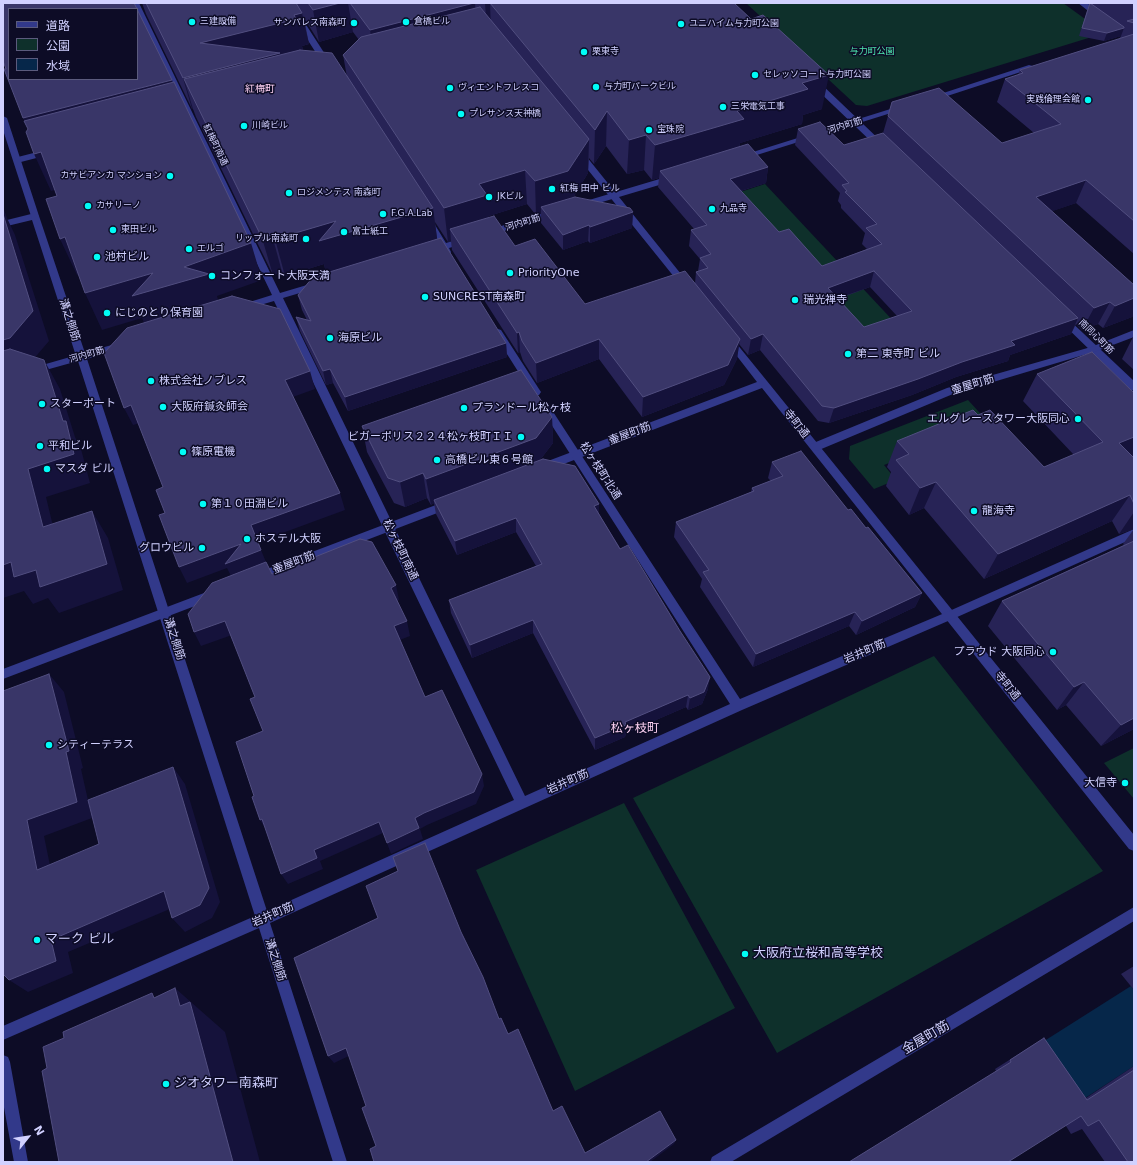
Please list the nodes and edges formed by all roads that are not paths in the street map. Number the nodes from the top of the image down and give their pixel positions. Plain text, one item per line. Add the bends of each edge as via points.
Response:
1 (288, 3) edge
2 (1082, 3) edge
3 (138, 9) edge
4 (1106, 20) edge
5 (1043, 64) edge
6 (335, 76) edge
7 (811, 79) edge
8 (3, 118) edge
9 (856, 122) junction
10 (573, 145) edge
11 (54, 150) edge
12 (889, 153) edge
13 (17, 160) junction
14 (733, 160) edge
15 (680, 176) edge
16 (614, 196) junction
17 (34, 216) junction
18 (425, 216) edge
19 (3, 224) edge
20 (444, 247) junction
21 (421, 254) edge
22 (454, 262) edge
23 (322, 283) edge
24 (691, 292) edge
25 (277, 297) junction
26 (232, 311) edge
27 (1054, 311) edge
28 (491, 322) edge
29 (1134, 333) edge
30 (725, 335) edge
31 (129, 343) edge
32 (1094, 349) junction
33 (81, 356) junction
34 (26, 373) edge
35 (764, 383) junction
36 (1134, 387) edge
37 (815, 447) junction
38 (575, 455) junction
39 (531, 472) edge
40 (456, 501) edge
41 (389, 527) junction
42 (1134, 533) edge
43 (247, 581) edge
44 (225, 590) edge
45 (165, 613) junction
46 (951, 615) junction
47 (3, 674) edge
48 (738, 706) junction
49 (522, 803) junction
50 (1134, 845) edge
51 (1134, 914) edge
52 (262, 920) junction
53 (3, 1033) edge
54 (3, 1062) edge
55 (21, 1162) edge
56 (340, 1162) edge
57 (717, 1162) edge

1 - 6 street
2 - 4 street
3 - 25 street, 紅梅町南通
5 - 9 street, 河内町筋
7 - 9 street
8 - 13 street, 溝之側筋
9 - 12 street
9 - 14 street, 河内町筋
10 - 16 street
11 - 13 street
13 - 17 street, 溝之側筋
15 - 16 street, 河内町筋
16 - 20 street, 河内町筋
16 - 24 street
17 - 19 street
17 - 33 street, 溝之側筋
18 - 20 street
20 - 21 street, 河内町筋
20 - 22 street
23 - 25 street
25 - 26 street
25 - 41 street, 松ヶ枝町南通
27 - 32 street, 南同心町筋
28 - 38 street, 松ヶ枝町北通
29 - 32 street, 壷屋町筋
30 - 35 street, 寺町通
31 - 33 street, 河内町筋
32 - 36 street, 南同心町筋
32 - 37 street, 壷屋町筋 via 950,391
33 - 34 street, 河内町筋
33 - 45 street, 溝之側筋
35 - 37 street, 寺町通
35 - 38 street, 壷屋町筋
37 - 46 street, 寺町通
38 - 39 street, 壷屋町筋
38 - 48 street, 松ヶ枝町北通
40 - 41 street, 壷屋町筋
41 - 43 street, 壷屋町筋
41 - 49 street, 松ヶ枝町南通
42 - 46 street, 岩井町筋
44 - 45 street
45 - 47 street
45 - 52 street, 溝之側筋
46 - 48 street, 岩井町筋
46 - 50 street, 寺町通
48 - 49 street, 岩井町筋
49 - 52 street, 岩井町筋
51 - 57 street, 金屋町筋
52 - 53 street, 岩井町筋
52 - 56 street, 溝之側筋
54 - 55 street

